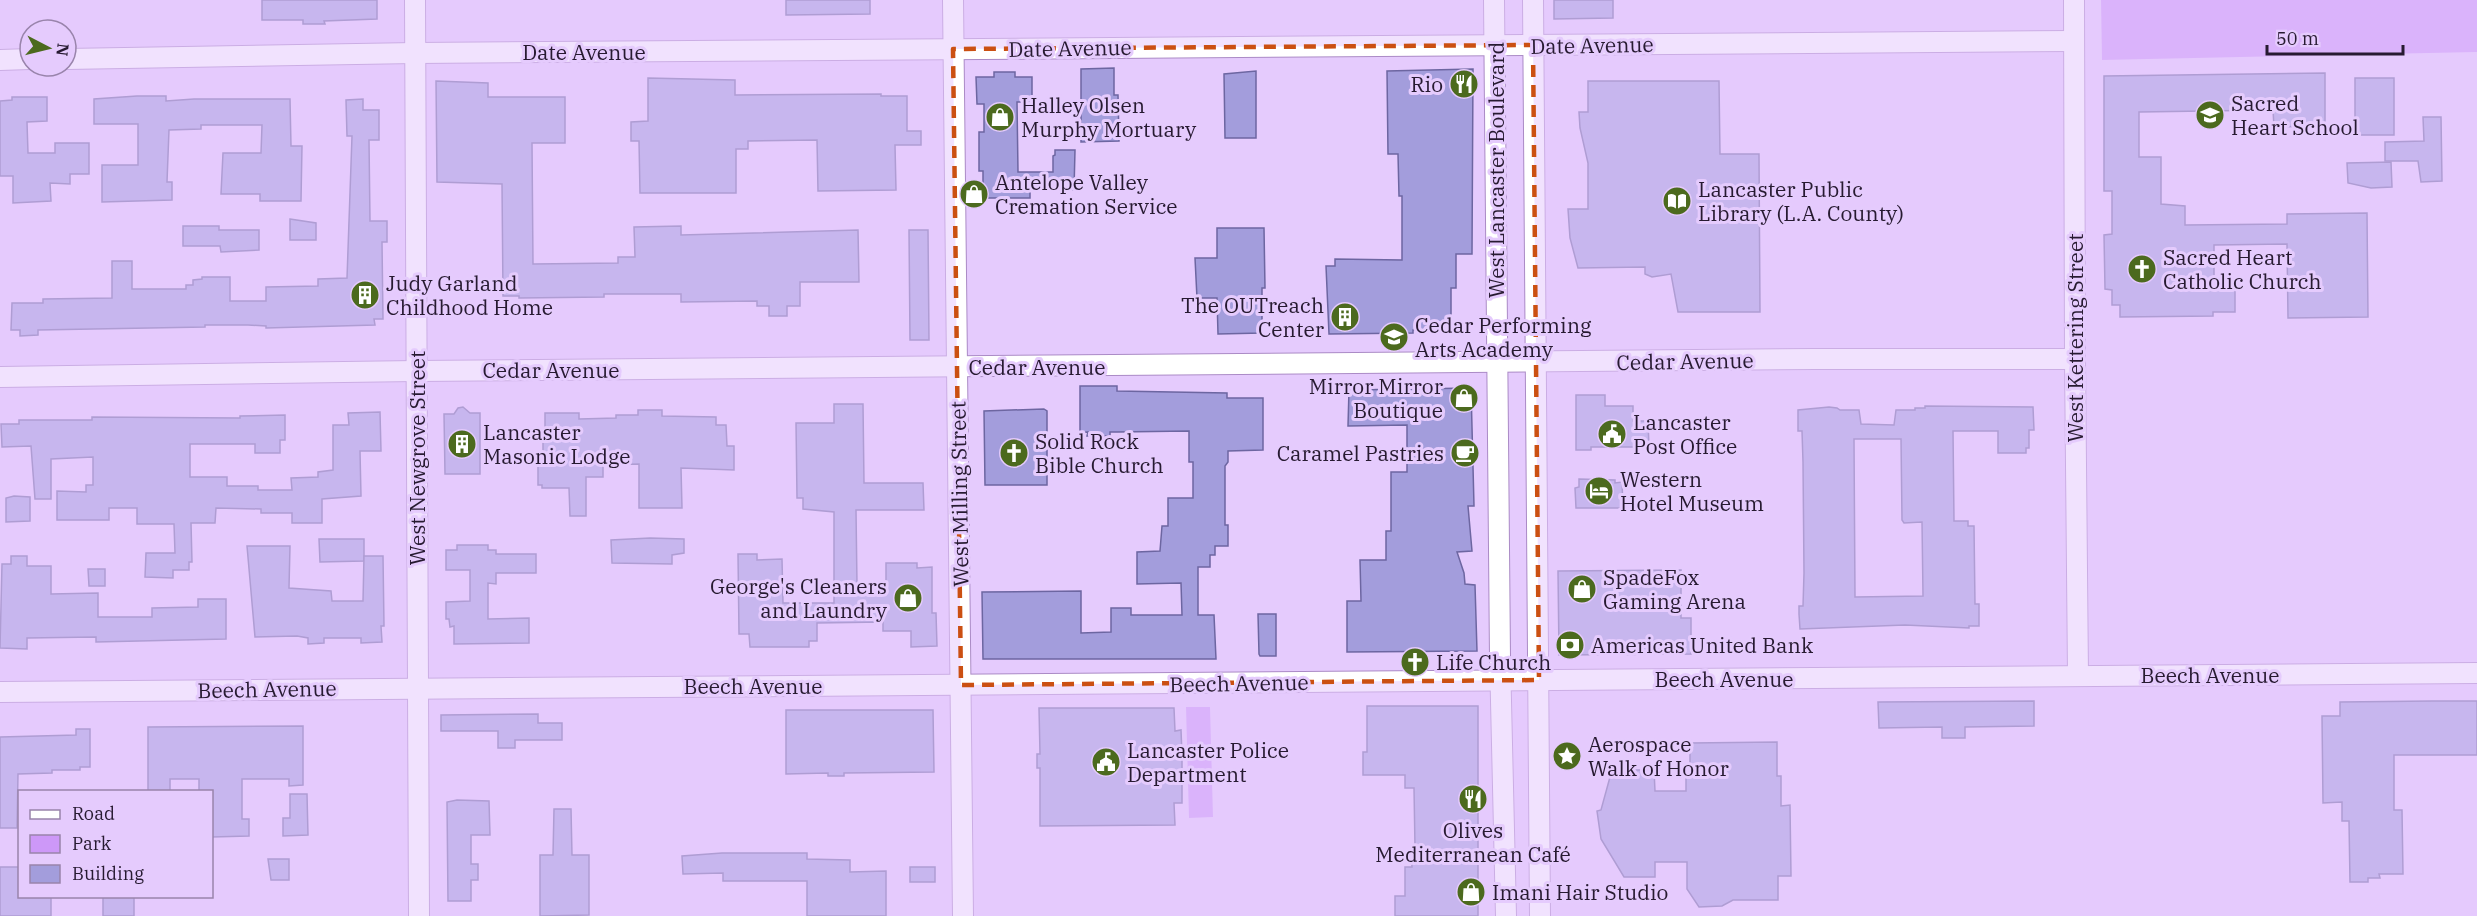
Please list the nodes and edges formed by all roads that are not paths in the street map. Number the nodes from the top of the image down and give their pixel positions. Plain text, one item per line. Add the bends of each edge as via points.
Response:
1 (415, 0) edge
2 (953, 0) edge
3 (1494, 0) edge
4 (1533, 0) edge
5 (2074, 0) edge
6 (2074, 41) junction
7 (1495, 45) junction
8 (1533, 45) junction
9 (953, 49) junction
10 (415, 52) junction
11 (18, 59) edge
12 (78, 59) edge
13 (0, 60) edge
14 (2075, 359) junction
15 (1536, 362) junction
16 (1498, 363) junction
17 (957, 368) junction
18 (416, 371) junction
19 (0, 377) edge
20 (2477, 673) edge
21 (2078, 676) junction
22 (1539, 680) junction
23 (1501, 681) junction
24 (961, 685) junction
25 (418, 687) junction
26 (0, 692) edge
27 (419, 916) edge
28 (963, 916) edge
29 (1506, 916) edge
30 (1540, 916) edge

1 - 10 street, West Newgrove Street
2 - 9 street, West Milling Street
3 - 7 street, West Lancaster Boulevard
4 - 8 street, West Lancaster Boulevard
5 - 6 street, West Kettering Street
6 - 8 street, Date Avenue
6 - 14 street, West Kettering Street
7 - 8 street, Date Avenue
7 - 9 street, Date Avenue
7 - 16 street, West Lancaster Boulevard
8 - 15 street, West Lancaster Boulevard
9 - 10 street, Date Avenue
9 - 17 street, West Milling Street
10 - 12 street, Date Avenue
10 - 18 street, West Newgrove Street
11 - 13 street
14 - 15 street, Cedar Avenue
14 - 21 street, West Kettering Street
15 - 16 street, Cedar Avenue
15 - 22 street, West Lancaster Boulevard
16 - 17 street, Cedar Avenue
16 - 23 street, West Lancaster Boulevard
17 - 18 street, Cedar Avenue
17 - 24 street, West Milling Street
18 - 19 street, Cedar Avenue
18 - 25 street, West Newgrove Street
20 - 21 street, Beech Avenue
21 - 22 street, Beech Avenue
22 - 23 street, Beech Avenue
22 - 30 street, West Lancaster Boulevard
23 - 24 street, Beech Avenue
23 - 29 street, West Lancaster Boulevard
24 - 25 street, Beech Avenue
24 - 28 street, West Milling Street
25 - 26 street, Beech Avenue
25 - 27 street, West Newgrove Street

